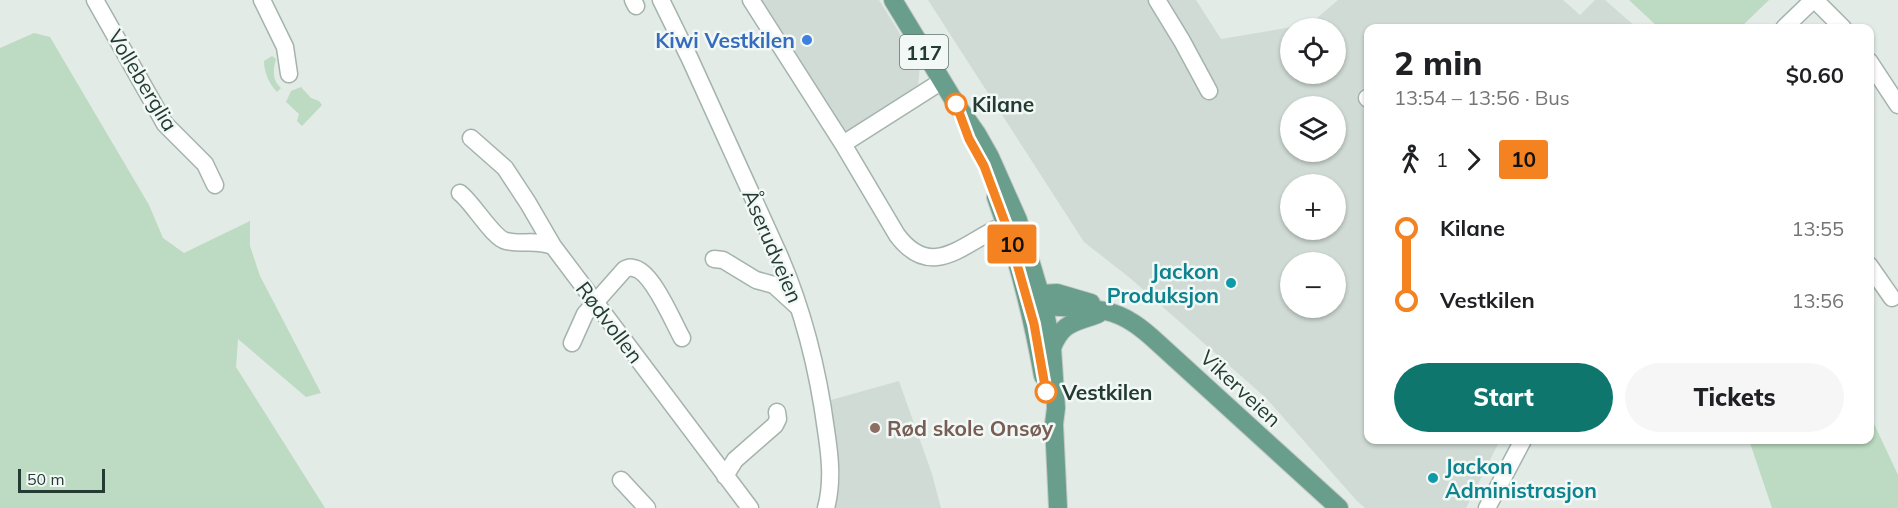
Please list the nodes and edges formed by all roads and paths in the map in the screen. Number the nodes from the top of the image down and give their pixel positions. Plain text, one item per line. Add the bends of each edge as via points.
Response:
1 (95, 0) edge
2 (262, 0) edge
3 (661, 0) edge
4 (751, 0) edge
5 (892, 0) edge
6 (1157, 0) edge
7 (1814, 0) edge
8 (1788, 24) edge
9 (1839, 24) edge
10 (1874, 69) edge
11 (289, 74) dead end
12 (942, 81) junction
13 (1209, 91) dead end
14 (1898, 105) edge
15 (471, 138) dead end
16 (843, 144) junction
17 (216, 185) dead end
18 (460, 193) dead end
19 (1000, 227) dead end
20 (554, 246) junction
21 (714, 260) dead end
22 (1874, 272) edge
23 (1892, 298) dead end
24 (1038, 301) junction
25 (594, 302) junction
26 (800, 309) junction
27 (1105, 311) junction
28 (682, 338) dead end
29 (572, 343) dead end
30 (1052, 348) junction
31 (777, 412) dead end
32 (1054, 424) junction
33 (1521, 444) edge
34 (725, 476) junction
35 (621, 480) dead end
36 (647, 508) edge
37 (750, 508) edge
38 (826, 508) edge
39 (1058, 508) edge
40 (1339, 508) edge
41 (1487, 508) edge

1 - 17 street, Volleberglia via 165,124 205,164
2 - 11 street via 285,47
3 - 26 street, Åserudveien via 736,159
4 - 16 street
5 - 12 main road, 117
6 - 13 street
7 - 8 street
7 - 9 street
10 - 14 street
12 - 16 street
12 - 24 main road, 117 via 984,166
15 - 20 street, Rødvollen via 505,168
16 - 19 street via 897,235 907,247 927,258 953,253
18 - 20 street via 500,238
20 - 25 street, Rødvollen
21 - 26 street via 723,260 756,280 779,287
22 - 23 street
24 - 27 main road, Vikerveien
24 - 30 main road, 117
24 - 32 main road, 117 via 1034,324
25 - 28 street via 624,270 635,268 650,279
25 - 29 street
25 - 34 street, Rødvollen
26 - 38 street, Åserudveien via 824,410 830,472
27 - 30 main road via 1065,326
27 - 40 main road, Vikerveien via 1146,332
30 - 32 main road, 117
31 - 34 street via 776,425 735,460
32 - 39 main road, 117
33 - 41 street
34 - 37 street, Rødvollen
35 - 36 street

